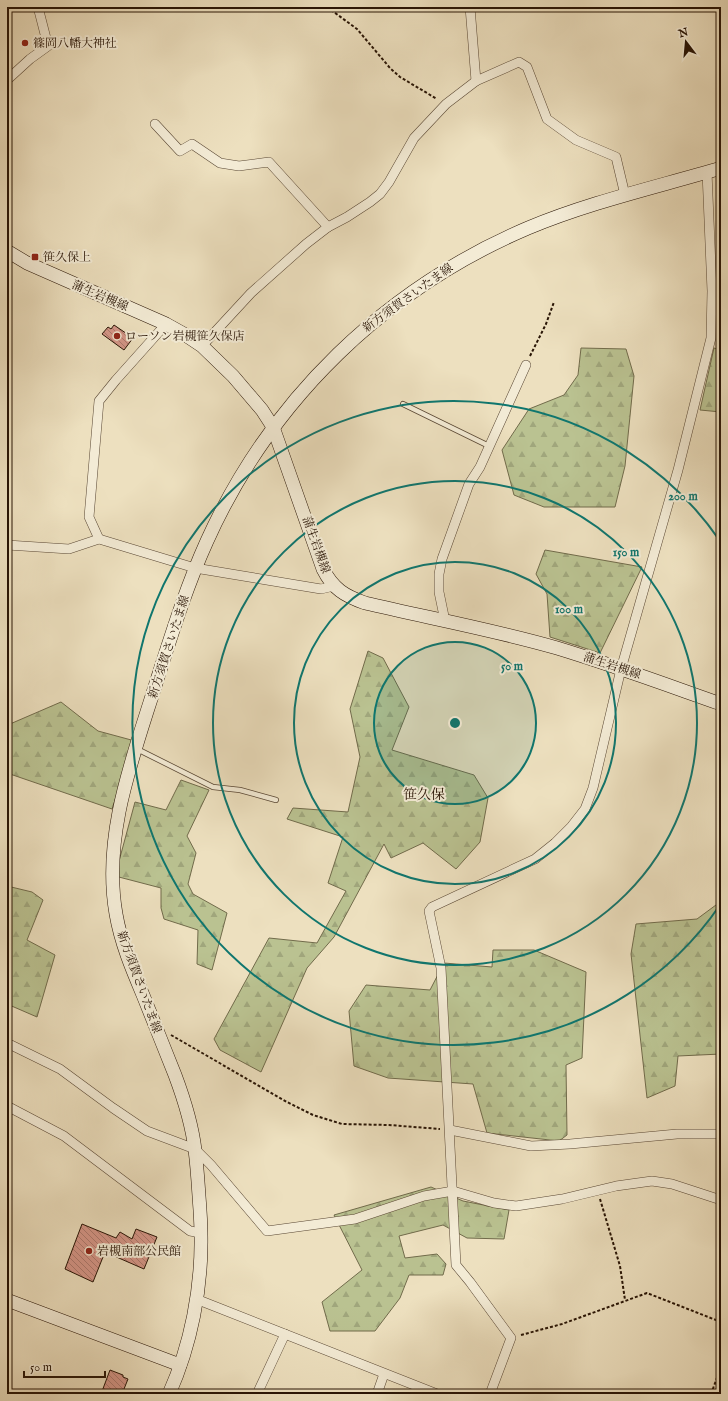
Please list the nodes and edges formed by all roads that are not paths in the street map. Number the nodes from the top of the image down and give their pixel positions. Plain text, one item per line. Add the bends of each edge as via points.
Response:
1 (38, 7) edge
2 (470, 7) edge
3 (7, 80) edge
4 (476, 81) junction
5 (155, 124) dead end
6 (721, 168) edge
7 (707, 172) junction
8 (625, 196) junction
9 (328, 227) junction
10 (7, 251) edge
11 (166, 324) junction
12 (202, 346) junction
13 (526, 365) road end
14 (404, 404) dead end
15 (273, 427) junction
16 (489, 446) junction
17 (99, 539) junction
18 (7, 545) edge
19 (195, 568) junction
20 (334, 586) junction
21 (445, 621) junction
22 (622, 669) junction
23 (721, 704) edge
24 (136, 748) junction
25 (276, 800) dead end
26 (7, 1043) edge
27 (7, 1106) edge
28 (450, 1130) junction
29 (721, 1134) edge
30 (195, 1149) junction
31 (453, 1191) junction
32 (721, 1200) edge
33 (201, 1233) junction
34 (196, 1299) junction
35 (7, 1300) edge
36 (285, 1334) junction
37 (180, 1366) junction
38 (384, 1374) junction
39 (169, 1394) edge
40 (257, 1394) edge
41 (377, 1394) edge
42 (437, 1394) edge
43 (490, 1394) edge

1 - 3 street via 48,46
2 - 4 street
4 - 8 street via 519,62 527,68 547,119 576,140 616,156
4 - 9 street via 448,103 414,138 380,194
5 - 9 street via 180,151 192,144 220,163 240,166 269,162
6 - 7 main road, 新方須賀さいたま線
7 - 8 main road, 新方須賀さいたま線
7 - 22 street via 712,292 711,338 678,470
8 - 15 main road, 新方須賀さいたま線 via 531,227 434,276 352,340 308,384
9 - 12 street via 251,293
10 - 11 main road, 蒲生岩槻線 via 27,263
11 - 12 main road, 蒲生岩槻線
11 - 17 street via 99,401 89,517
12 - 15 main road, 蒲生岩槻線 via 233,376
13 - 16 street
14 - 16 lane
15 - 19 main road, 新方須賀さいたま線 via 218,516
15 - 20 main road, 蒲生岩槻線 via 323,569
16 - 21 street via 469,484 442,559 439,592
17 - 18 street via 69,549
17 - 19 street
19 - 20 street via 320,589
19 - 24 main road, 新方須賀さいたま線
20 - 21 main road, 蒲生岩槻線 via 347,596 366,603
21 - 22 main road, 蒲生岩槻線 via 557,648
22 - 23 main road, 蒲生岩槻線
22 - 28 street via 593,788 585,809 571,827 555,844 535,859 432,907 429,911 441,968
24 - 25 lane via 213,787 240,790
24 - 30 main road, 新方須賀さいたま線 via 115,830 112,887 116,915 130,963 176,1078
26 - 30 street via 60,1069 147,1131
27 - 33 street via 64,1136 190,1231
28 - 29 street via 531,1146 677,1134
28 - 31 street
30 - 31 street via 268,1231 355,1219 424,1196
30 - 33 main road, 新方須賀さいたま線
31 - 32 street via 516,1206 652,1181 672,1184
31 - 43 street via 456,1265 511,1338
33 - 34 main road, 新方須賀さいたま線
34 - 36 street
34 - 37 main road, 新方須賀さいたま線
35 - 37 main road
36 - 38 street
36 - 40 street
37 - 39 main road, 新方須賀さいたま線
38 - 41 street
38 - 42 street

